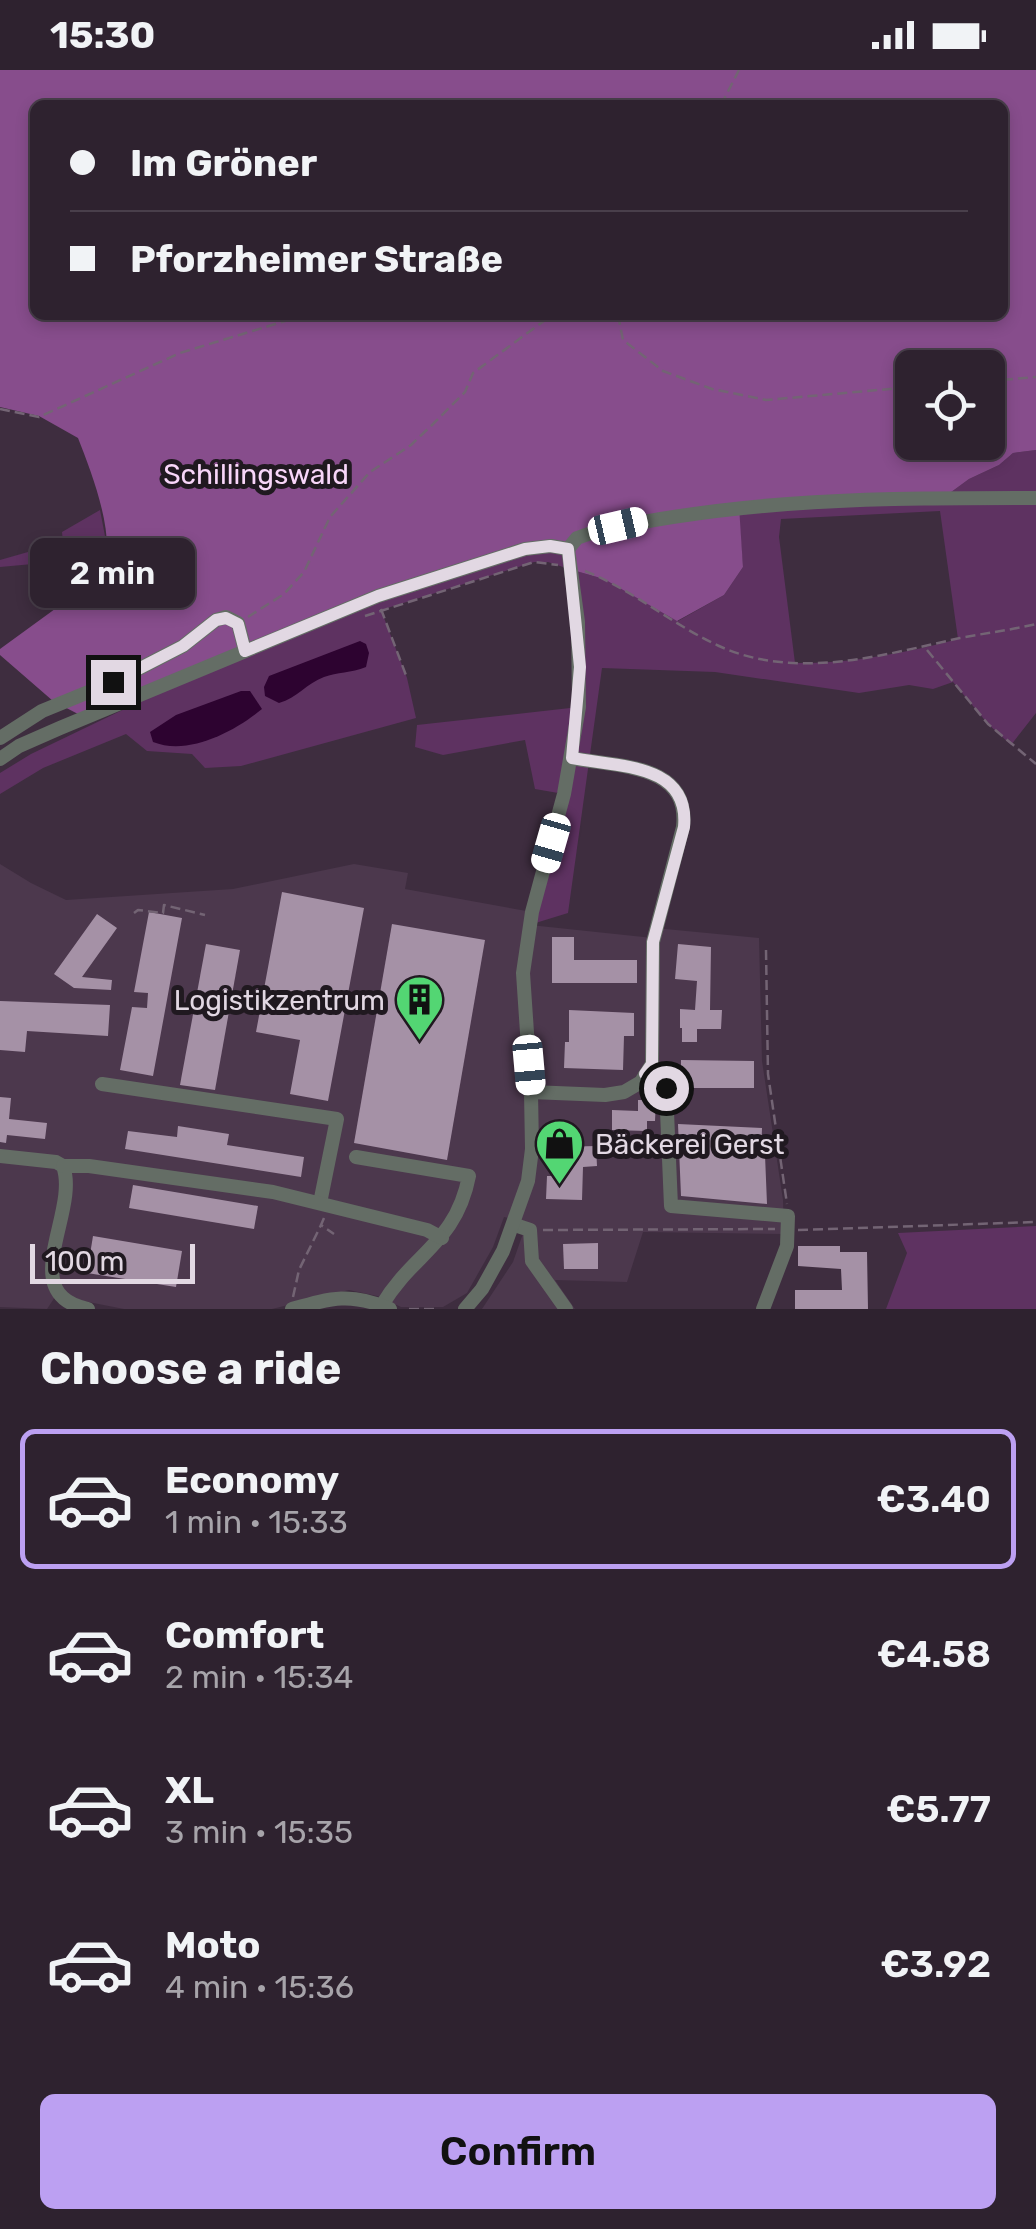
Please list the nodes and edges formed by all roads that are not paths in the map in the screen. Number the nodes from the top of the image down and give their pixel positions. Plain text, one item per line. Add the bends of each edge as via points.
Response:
1 (1036, 498) edge
2 (568, 549) junction
3 (245, 651) junction
4 (0, 738) edge
5 (572, 758) junction
6 (0, 759) edge
7 (645, 1074) junction
8 (102, 1084) dead end
9 (532, 1092) junction
10 (0, 1156) edge
11 (356, 1157) dead end
12 (63, 1166) junction
13 (317, 1209) junction
14 (514, 1225) junction
15 (442, 1238) junction
16 (464, 1307) edge
17 (294, 1308) edge
18 (386, 1308) edge
19 (88, 1309) edge
20 (566, 1309) edge
21 (763, 1309) edge

1 - 2 street via 738,506 594,532
2 - 3 street via 525,549
2 - 5 street via 580,667
3 - 4 street via 238,624 216,620 183,646 42,710
3 - 6 street
5 - 7 street via 652,773 670,783 685,809 653,942 652,1064
5 - 9 street via 532,912 524,973
7 - 9 street via 624,1092
7 - 21 street via 666,1088 671,1206 788,1223 787,1246
8 - 13 street via 337,1118
9 - 14 street via 528,1182
10 - 12 street
11 - 15 street via 468,1176 464,1204
12 - 13 street via 273,1192
12 - 19 street via 51,1281 62,1299
13 - 15 street
14 - 16 street via 482,1289
14 - 20 street via 530,1230 532,1260
15 - 18 street via 394,1284
17 - 18 street via 346,1296

